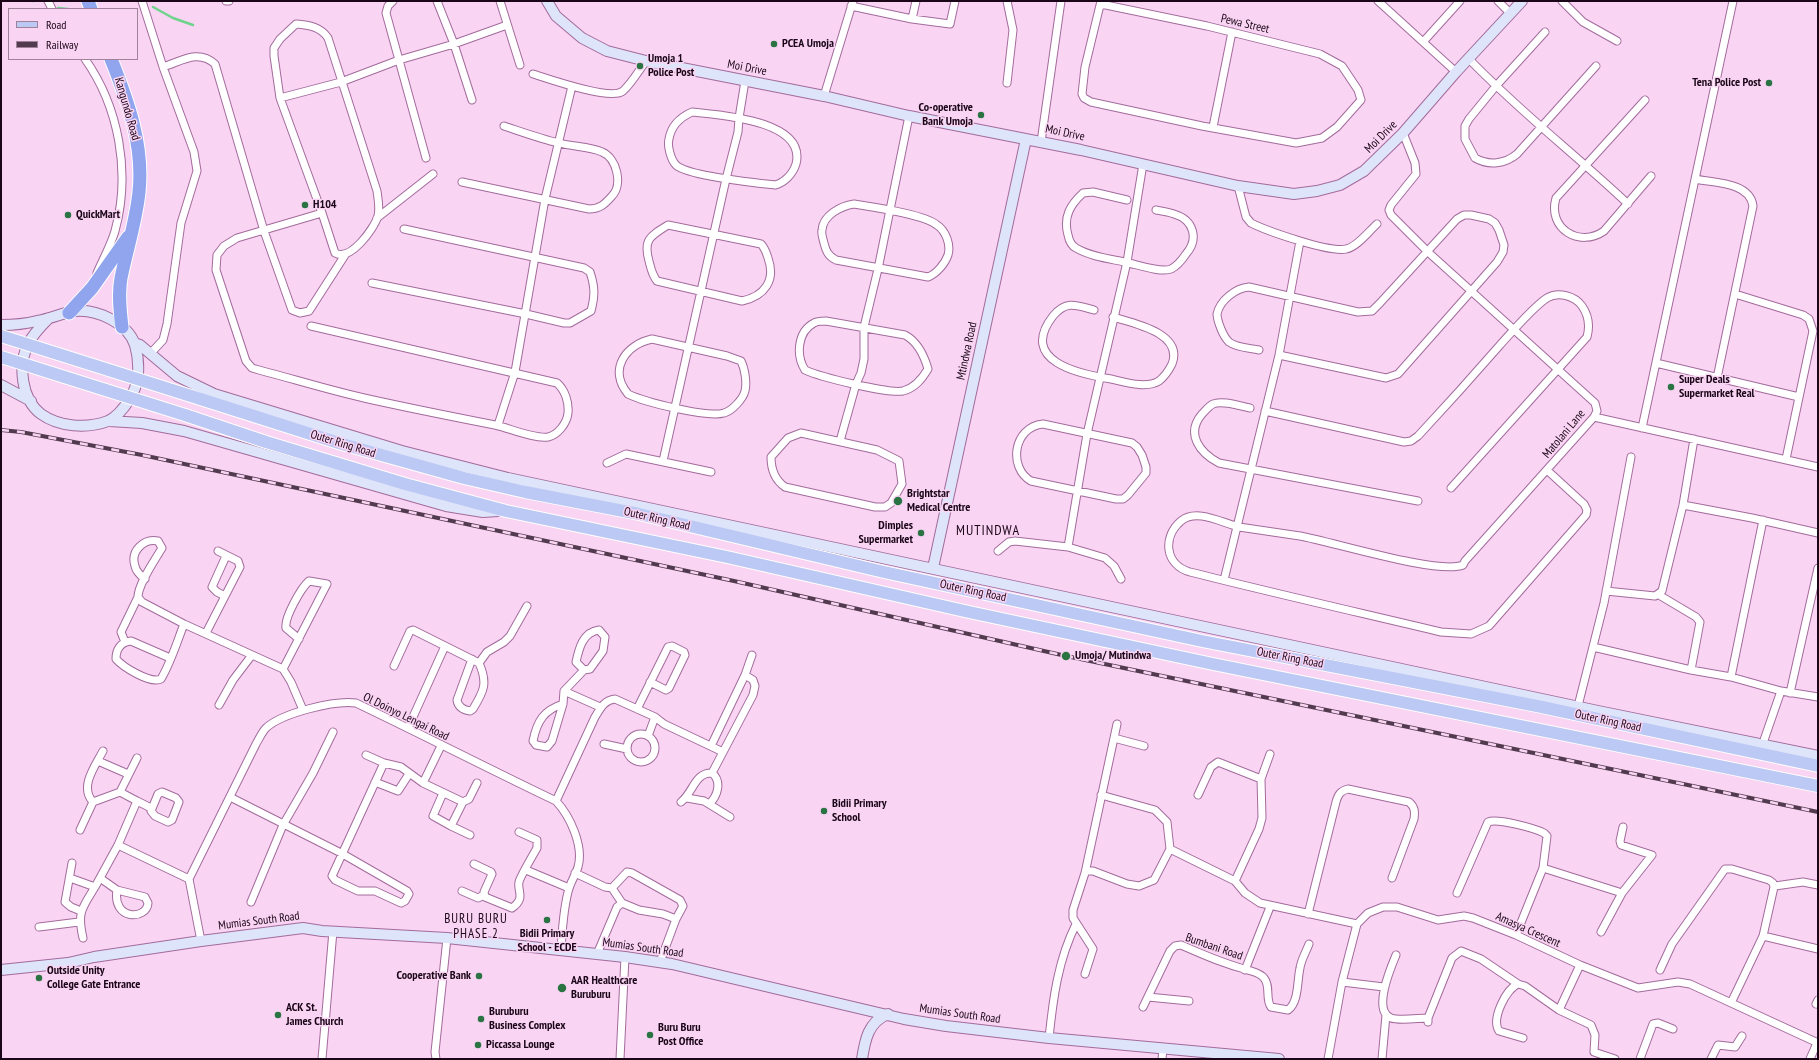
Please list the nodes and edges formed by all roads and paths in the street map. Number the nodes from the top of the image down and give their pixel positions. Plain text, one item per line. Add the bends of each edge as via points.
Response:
1 (142, 1) edge
2 (226, 1) edge
3 (229, 1) edge
4 (393, 1) edge
5 (437, 1) edge
6 (500, 1) edge
7 (547, 1) edge
8 (916, 1) edge
9 (955, 1) edge
10 (1007, 1) edge
11 (1061, 1) edge
12 (1378, 1) edge
13 (1460, 1) edge
14 (1498, 1) edge
15 (1522, 1) edge
16 (1562, 1) edge
17 (1733, 1) edge
18 (1101, 2) edge
19 (852, 4) edge
20 (1510, 13) junction
21 (912, 19) junction
22 (508, 25) junction
23 (1232, 32) junction
24 (1545, 32) dead end
25 (1617, 41) dead end
26 (1423, 42) junction
27 (454, 44) junction
28 (1469, 59) junction
29 (86, 60) edge
30 (111, 60) edge
31 (399, 60) junction
32 (646, 61) junction
33 (520, 65) dead end
34 (1596, 66) dead end
35 (163, 68) junction
36 (1456, 72) junction
37 (533, 74) dead end
38 (745, 81) junction
39 (341, 82) junction
40 (1008, 83) dead end
41 (572, 86) junction
42 (1496, 86) junction
43 (824, 96) junction
44 (280, 98) junction
45 (472, 100) dead end
46 (1646, 100) dead end
47 (909, 116) junction
48 (739, 118) junction
49 (504, 126) dead end
50 (1214, 127) junction
51 (1540, 127) junction
52 (1403, 133) junction
53 (1026, 139) junction
54 (1041, 142) junction
55 (559, 143) junction
56 (426, 158) dead end
57 (1143, 164) junction
58 (1587, 166) junction
59 (433, 174) dead end
60 (1651, 176) dead end
61 (726, 179) junction
62 (1695, 179) junction
63 (462, 182) dead end
64 (1238, 186) junction
65 (546, 199) junction
66 (1127, 200) dead end
67 (1628, 204) junction
68 (891, 210) junction
69 (1156, 210) dead end
70 (322, 214) junction
71 (377, 218) junction
72 (1377, 224) dead end
73 (404, 229) dead end
74 (132, 231) junction
75 (264, 231) junction
76 (714, 234) junction
77 (1300, 241) junction
78 (1428, 252) junction
79 (345, 255) junction
80 (534, 257) junction
81 (1127, 262) junction
82 (878, 269) junction
83 (372, 283) dead end
84 (92, 288) junction
85 (1473, 291) junction
86 (701, 292) junction
87 (1736, 294) junction
88 (1291, 295) junction
89 (1094, 310) dead end
90 (69, 313) junction
91 (526, 314) junction
92 (1113, 317) junction
93 (49, 318) junction
94 (1, 325) edge
95 (311, 326) dead end
96 (122, 327) junction
97 (864, 327) junction
98 (1515, 329) junction
99 (1, 336) edge
100 (134, 343) junction
101 (688, 348) junction
102 (1259, 350) dead end
103 (150, 354) junction
104 (1279, 355) junction
105 (1, 357) edge
106 (1656, 363) junction
107 (1560, 369) junction
108 (515, 372) junction
109 (1099, 377) junction
110 (1717, 378) junction
111 (856, 384) junction
112 (1, 385) edge
113 (1799, 397) junction
114 (31, 402) junction
115 (676, 408) junction
116 (1250, 408) dead end
117 (1265, 411) junction
118 (1594, 417) junction
119 (109, 421) junction
120 (498, 425) junction
121 (1642, 428) junction
122 (1087, 434) junction
123 (1694, 439) junction
124 (840, 441) junction
125 (1631, 457) dead end
126 (1786, 459) junction
127 (663, 461) junction
128 (607, 463) dead end
129 (1818, 467) edge
130 (1251, 468) junction
131 (1548, 471) junction
132 (711, 472) dead end
133 (508, 478) junction
134 (1451, 488) dead end
135 (525, 492) junction
136 (1076, 492) junction
137 (1418, 501) dead end
138 (1683, 505) junction
139 (506, 511) junction
140 (1763, 520) junction
141 (1238, 526) junction
142 (1818, 533) edge
143 (1068, 547) junction
144 (218, 551) dead end
145 (998, 551) dead end
146 (226, 556) junction
147 (933, 568) junction
148 (1818, 568) edge
149 (144, 579) junction
150 (1121, 579) dead end
151 (1224, 580) junction
152 (1606, 591) junction
153 (1659, 595) junction
154 (225, 596) junction
155 (138, 597) junction
156 (527, 606) dead end
157 (184, 624) junction
158 (206, 633) junction
159 (299, 639) junction
160 (125, 642) junction
161 (445, 646) junction
162 (1593, 647) junction
163 (252, 655) junction
164 (752, 655) dead end
165 (170, 658) junction
166 (472, 659) junction
167 (479, 663) junction
168 (394, 666) dead end
169 (283, 669) junction
170 (584, 670) junction
171 (1691, 670) junction
172 (745, 675) junction
173 (1731, 677) junction
174 (650, 682) junction
175 (564, 691) junction
176 (1781, 691) junction
177 (1790, 693) junction
178 (1818, 697) edge
179 (1559, 701) junction
180 (563, 704) junction
181 (219, 705) dead end
182 (1537, 706) junction
183 (1578, 706) junction
184 (600, 708) junction
185 (636, 709) junction
186 (303, 710) junction
187 (655, 717) junction
188 (1117, 724) dead end
189 (408, 728) junction
190 (333, 732) dead end
191 (648, 736) junction
192 (1114, 738) junction
193 (604, 744) dead end
194 (1763, 744) junction
195 (441, 746) junction
196 (711, 746) junction
197 (1144, 746) dead end
198 (627, 749) junction
199 (103, 750) dead end
200 (723, 752) junction
201 (1270, 754) dead end
202 (366, 755) dead end
203 (1818, 756) edge
204 (137, 758) dead end
205 (98, 761) junction
206 (384, 763) junction
207 (1818, 766) edge
208 (712, 773) junction
209 (128, 774) junction
210 (409, 774) junction
211 (1261, 779) junction
212 (375, 782) junction
213 (423, 782) junction
214 (477, 783) dead end
215 (1818, 786) edge
216 (120, 792) junction
217 (443, 793) junction
218 (1198, 794) dead end
219 (1101, 795) junction
220 (230, 797) junction
221 (137, 801) junction
222 (556, 801) junction
223 (93, 802) junction
224 (463, 802) junction
225 (710, 804) junction
226 (151, 808) junction
227 (730, 817) dead end
228 (283, 825) junction
229 (451, 826) junction
230 (1623, 828) dead end
231 (80, 830) dead end
232 (519, 832) dead end
233 (470, 835) dead end
234 (118, 845) junction
235 (1170, 849) junction
236 (341, 853) junction
237 (72, 863) dead end
238 (474, 864) dead end
239 (1543, 868) junction
240 (526, 870) junction
241 (575, 873) junction
242 (1085, 873) junction
243 (70, 878) junction
244 (100, 878) junction
245 (1392, 878) dead end
246 (189, 879) junction
247 (1235, 881) junction
248 (1818, 885) edge
249 (95, 886) junction
250 (1775, 886) junction
251 (569, 888) junction
252 (612, 888) junction
253 (117, 890) junction
254 (462, 891) dead end
255 (1457, 893) dead end
256 (1622, 893) junction
257 (484, 895) junction
258 (251, 902) dead end
259 (622, 903) junction
260 (1270, 907) junction
261 (81, 910) junction
262 (1308, 914) junction
263 (676, 920) junction
264 (79, 922) junction
265 (1076, 924) junction
266 (1358, 924) junction
267 (39, 927) dead end
268 (334, 931) junction
269 (1601, 932) dead end
270 (1516, 935) junction
271 (1763, 936) junction
272 (83, 938) dead end
273 (447, 938) junction
274 (201, 941) junction
275 (1309, 944) dead end
276 (1818, 949) edge
277 (561, 951) junction
278 (596, 954) junction
279 (1396, 955) dead end
280 (625, 957) junction
281 (660, 962) junction
282 (1580, 966) junction
283 (1, 970) edge
284 (1245, 970) junction
285 (1660, 970) dead end
286 (1085, 974) dead end
287 (1342, 982) junction
288 (1518, 984) junction
289 (1384, 987) junction
290 (1148, 997) junction
291 (1189, 1001) dead end
292 (1731, 1003) junction
293 (1143, 1007) dead end
294 (867, 1009) junction
295 (1559, 1010) junction
296 (888, 1014) junction
297 (1386, 1014) junction
298 (1673, 1028) dead end
299 (867, 1034) junction
300 (1742, 1036) dead end
301 (1049, 1038) junction
302 (1523, 1038) dead end
303 (1818, 1043) edge
304 (1163, 1048) junction
305 (322, 1059) edge
306 (436, 1059) edge
307 (620, 1059) edge
308 (862, 1059) edge
309 (1162, 1059) edge
310 (1279, 1059) edge
311 (1328, 1059) edge
312 (1382, 1059) edge
313 (1615, 1059) edge
314 (1640, 1059) edge
315 (1712, 1059) edge
316 (1810, 1059) edge

1 - 35 street
2 - 3 street
4 - 31 street via 386,13
5 - 27 street
6 - 22 street
7 - 32 main road, Moi Drive via 556,16 582,38 607,51
8 - 21 street
9 - 21 street via 950,24
10 - 40 street via 1013,30
11 - 54 street
12 - 26 street
13 - 26 street
14 - 20 street
15 - 20 main road, Moi Drive
16 - 25 street via 1583,22
17 - 62 street
18 - 23 street, Pewa Street
18 - 50 street, Pewa Street via 1085,67 1082,94 1084,98 1091,102
19 - 21 street
19 - 43 street
20 - 28 main road, Moi Drive
22 - 27 street
22 - 33 street
23 - 50 street
23 - 50 street, Pewa Street via 1320,54 1342,66 1358,90 1361,100 1337,127 1322,138 1309,141 1296,143
24 - 42 street
26 - 36 street
27 - 31 street
27 - 45 street
28 - 36 main road, Moi Drive
28 - 42 street
29 - 84 street via 110,106 122,160 119,215
30 - 74 highway, Kangundo Road via 125,94 137,143 139,190
31 - 39 street
31 - 56 street
32 - 38 main road, Moi Drive
32 - 41 street via 618,94
34 - 51 street
35 - 75 street via 195,56 203,56 215,64
35 - 103 street via 194,152 197,171 181,224 163,340
36 - 52 main road, Moi Drive
37 - 41 street
38 - 43 main road, Moi Drive
38 - 48 street
39 - 44 street
39 - 44 street via 325,33 310,25 296,24 274,48
39 - 71 street via 377,191 380,208
41 - 55 street
42 - 51 street
42 - 51 street via 1465,126 1466,139 1475,158 1492,163 1504,163 1517,154
43 - 47 main road, Moi Drive
44 - 70 street
46 - 58 street
47 - 53 main road, Moi Drive
47 - 68 street
48 - 61 street
48 - 61 street via 783,132 796,153 796,164 782,184
48 - 61 street via 692,112 684,115 672,128 668,140 670,154 676,165 684,170
49 - 55 street
51 - 58 street
52 - 64 main road, Moi Drive via 1364,171 1340,185 1294,194
52 - 78 street, Matolani Lane via 1415,163 1416,174 1389,210
53 - 54 main road, Moi Drive
53 - 147 main road, Mtindwa Road
54 - 57 main road, Moi Drive
55 - 65 street
55 - 65 street via 602,152 610,157 619,183 616,192 597,209
57 - 64 main road, Moi Drive
57 - 81 street
58 - 67 street
58 - 67 street via 1556,198 1555,215 1565,231 1570,235 1595,237
59 - 71 street
60 - 67 street
61 - 76 street
62 - 87 street via 1738,188 1752,198 1753,206
62 - 106 street
63 - 65 street
64 - 77 street via 1246,218 1251,224
65 - 80 street
66 - 81 street via 1093,192 1083,193 1069,210 1066,222 1068,237 1074,247 1084,252
68 - 82 street
68 - 82 street via 854,204 844,206 825,221 822,230 830,257
68 - 82 street via 937,224 943,230 950,249 947,259 928,277
69 - 81 street via 1175,214 1184,219 1193,231 1194,241 1191,248 1170,270
70 - 75 street
70 - 79 street via 335,252 340,256
71 - 79 street via 368,234
72 - 77 street via 1352,247 1345,250
73 - 80 street
74 - 84 highway
74 - 96 highway, Kangundo Road via 119,298
75 - 79 street via 292,310 300,313 308,311
75 - 120 street via 237,238 224,246 217,255 216,262 216,270 246,361 252,368 372,400
76 - 86 street
76 - 86 street via 668,225 646,243 645,248 653,276 657,281
76 - 86 street via 761,244 771,266 772,277 769,284 750,299 742,301
77 - 88 street
78 - 85 street, Matolani Lane
78 - 85 street via 1457,219 1464,215 1495,222 1500,230 1503,252
78 - 88 street via 1380,304 1367,313
80 - 91 street
80 - 91 street via 584,268 590,272 595,297 591,311 570,323
81 - 92 street
82 - 97 street
83 - 91 street
84 - 90 highway
85 - 98 street, Matolani Lane
85 - 104 street via 1398,374 1391,378
86 - 101 street
87 - 110 street
87 - 113 street via 1803,315 1812,325 1813,331
88 - 102 street via 1249,287 1240,288 1221,305 1217,314 1225,338 1238,346
88 - 104 street
89 - 109 street via 1076,305 1059,309 1045,326 1042,342 1058,365
90 - 93 main road, Outer Ring Road
90 - 96 main road, Outer Ring Road via 92,312
91 - 108 street
92 - 109 street
92 - 109 street via 1160,333 1170,344 1174,358 1170,369 1159,381 1148,384
93 - 94 main road, Outer Ring Road via 18,325
93 - 114 main road, Outer Ring Road via 28,344 23,358 24,381
95 - 108 street
96 - 100 main road, Outer Ring Road
97 - 111 street via 864,360
97 - 111 street via 826,321 815,322 806,329 800,345 800,363 805,370
97 - 111 street via 905,335 912,339 928,369 921,381 903,391
98 - 107 street, Matolani Lane
98 - 107 street via 1547,298 1557,294 1578,301 1586,311 1590,326 1587,337
98 - 117 street via 1411,441 1404,442
99 - 135 main road, Outer Ring Road, bridge via 342,444
100 - 103 main road, Outer Ring Road
100 - 119 main road, Outer Ring Road via 138,360 138,378 133,395 123,410
101 - 115 street
101 - 115 street via 652,339 643,341 631,348 623,357 620,366 620,379 628,394
101 - 115 street via 741,361 744,366 746,387 744,395 726,413 716,415
103 - 133 main road, Outer Ring Road via 177,376 214,394 387,446
104 - 117 street
105 - 139 main road, Outer Ring Road, bridge via 266,442
106 - 110 street
106 - 121 street
107 - 118 street, Matolani Lane via 1595,403 1597,411
107 - 134 street
108 - 120 street
108 - 120 street via 557,382 563,387 568,412 566,421 549,437 540,437
109 - 122 street
110 - 113 street
111 - 124 street
112 - 114 main road, Outer Ring Road
113 - 126 street
114 - 119 main road, Outer Ring Road via 40,413 65,424 92,425
115 - 127 street
116 - 130 street via 1213,404 1197,420 1194,430 1201,449 1210,458 1219,463
117 - 130 street
118 - 121 street
118 - 131 street, Matolani Lane
119 - 139 main road, Outer Ring Road via 142,423 200,435 446,506 483,512
121 - 123 street
122 - 136 street
122 - 136 street via 1132,443 1142,455 1146,473 1123,499
122 - 136 street via 1043,424 1036,425 1018,442 1016,449 1022,474 1031,482
123 - 126 street
123 - 138 street
124 - 124 street via 801,433 788,438 771,457 771,464 780,483 785,487 875,507 885,507 891,503 902,484 899,461 877,450
125 - 152 street
126 - 129 street
127 - 128 street via 622,454
127 - 132 street
130 - 137 street
130 - 141 street
131 - 141 street, Matolani Lane via 1463,565 1452,568 1412,562 1301,536
131 - 151 street via 1584,504 1586,515 1489,626 1471,634 1441,632
133 - 135 main road
133 - 147 main road, Outer Ring Road
135 - 182 main road, Outer Ring Road via 639,514 884,572 1194,639
136 - 143 street
138 - 140 street
138 - 153 street
139 - 215 main road, Outer Ring Road via 1206,662
140 - 142 street
140 - 173 street
141 - 151 street
141 - 151 street via 1195,515 1174,528 1170,537 1170,557 1174,564 1182,570
143 - 145 street via 1015,541 1009,542
143 - 150 street via 1105,558 1114,566
144 - 146 street
146 - 154 street via 212,587
146 - 154 street via 238,561 240,567
147 - 179 main road, Outer Ring Road
148 - 177 street
149 - 149 street via 162,548 158,541 151,539 139,546 133,560 135,568
149 - 155 street
152 - 153 street
152 - 162 street
153 - 171 street via 1700,622
154 - 158 street
155 - 157 street via 142,602
155 - 160 street via 121,632
156 - 167 street via 510,636 487,652
157 - 158 street
157 - 165 street
158 - 163 street
159 - 159 street via 313,612 327,584 309,581 304,585 290,611 286,628
159 - 169 street
160 - 165 street via 136,643
160 - 165 street via 118,650 116,659 151,680 161,679
161 - 166 street
161 - 168 street via 413,630
161 - 189 street
162 - 171 street
162 - 183 street
163 - 169 street
163 - 181 street via 233,680
164 - 172 street
166 - 167 street
166 - 167 street via 457,700 459,705 470,711 485,684
169 - 186 street
170 - 170 street via 576,662 578,653 591,631 599,630 605,637 602,651 590,669
170 - 175 street
171 - 173 street
172 - 196 street
172 - 200 street via 753,680 753,695
173 - 176 street
174 - 174 street via 669,646 684,652 669,688 666,690
174 - 185 street
175 - 180 street
175 - 184 street
176 - 177 street
176 - 194 street
177 - 178 street
179 - 182 main road
179 - 183 main road, Outer Ring Road
180 - 180 street via 546,711 535,730 533,741 536,745 547,747 552,741
182 - 207 main road, Outer Ring Road
183 - 194 main road, Outer Ring Road
184 - 185 street via 609,700 615,699
184 - 222 street
185 - 187 street
186 - 189 street, Ol Doinyo Lengai Road via 347,702
186 - 220 street, Ol Doinyo Lengai Road via 267,728 256,744
187 - 191 street
187 - 196 street via 664,724
188 - 192 street
189 - 195 street, Ol Doinyo Lengai Road
190 - 228 street
191 - 198 street via 633,737
191 - 198 street via 655,748 647,760 633,759
192 - 197 street
192 - 219 street
193 - 198 street
194 - 203 main road, Outer Ring Road
195 - 213 street
195 - 222 street, Ol Doinyo Lengai Road
196 - 200 street
199 - 205 street
200 - 208 street
201 - 211 street
202 - 206 street
204 - 209 street
205 - 209 street
205 - 223 street via 87,785 88,796
206 - 210 street via 397,765
206 - 212 street
208 - 225 street via 716,778 718,790
208 - 225 street via 705,773 699,777 684,800
209 - 216 street
210 - 212 street via 396,791
210 - 213 street
211 - 218 street via 1218,762 1211,767
211 - 247 street via 1262,818
212 - 236 street
213 - 217 street
214 - 224 street via 469,799
216 - 221 street
216 - 223 street
217 - 224 street
217 - 229 street via 433,816
219 - 235 street via 1155,810 1167,822
219 - 242 street
220 - 228 street
220 - 246 street, Ol Doinyo Lengai Road
221 - 226 street
221 - 234 street
222 - 241 street via 564,810 576,840 580,856
223 - 231 street
224 - 229 street
225 - 227 street
226 - 226 street via 158,794 162,792 179,802 172,820 168,822 152,814
228 - 236 street
228 - 258 street
229 - 233 street
230 - 256 street via 1621,845 1652,855
232 - 240 street via 538,843
234 - 244 street
234 - 246 street
235 - 242 street via 1154,880 1139,886 1092,871
235 - 247 street
236 - 236 street via 407,891 409,894 405,901 398,903 375,891 358,891 335,880 333,873
237 - 243 street
238 - 257 street via 492,874
239 - 255 street via 1547,836 1544,833 1491,820 1484,826
239 - 256 street
239 - 270 street
240 - 251 street
240 - 257 street via 518,882 520,897 516,906 512,908
241 - 251 street
241 - 252 street
242 - 265 street via 1073,910
243 - 249 street
243 - 261 street via 66,902 70,907
244 - 249 street
244 - 253 street
245 - 262 street via 1414,819 1413,805 1402,800 1348,789 1342,791 1336,802
246 - 274 street
247 - 260 street via 1245,893
248 - 250 street via 1803,882
249 - 261 street
250 - 271 street
250 - 285 street via 1769,880 1725,869 1672,944
251 - 277 street via 562,916
252 - 259 street
252 - 263 street via 627,872 632,873 680,900 683,906
253 - 253 street via 144,896 148,903 146,910 130,914 121,910 117,905
254 - 257 street via 478,898
256 - 269 street
259 - 263 street
259 - 278 street via 617,908
260 - 262 street
260 - 284 street
261 - 264 street
262 - 266 street
263 - 281 street
264 - 267 street
264 - 272 street
265 - 286 street via 1093,950
265 - 301 street via 1066,943 1053,995
266 - 270 street, Amasya Crescent via 1368,913 1383,907 1396,907 1438,920 1464,916 1473,918
266 - 287 street
268 - 273 main road, Mumias South Road
268 - 274 main road, Mumias South Road via 303,928
268 - 305 street
270 - 282 street, Amasya Crescent
271 - 276 street
271 - 292 street
273 - 277 main road, Mumias South Road
273 - 306 street
274 - 283 main road, Mumias South Road via 68,963
275 - 284 street, Bumbani Road via 1300,967 1294,1001 1288,1010 1270,1007 1267,1003 1266,979 1259,973
277 - 278 main road, Mumias South Road
278 - 280 main road, Mumias South Road
279 - 289 street
280 - 281 main road, Mumias South Road
280 - 307 street
281 - 294 main road, Mumias South Road
282 - 292 street, Amasya Crescent via 1638,988 1678,982 1690,984
282 - 295 street
284 - 290 street, Bumbani Road via 1223,964 1181,945 1175,946 1170,951
287 - 289 street
287 - 311 street
288 - 295 street via 1525,986
288 - 297 street via 1481,959 1461,951 1452,958 1428,1020 1391,1018
288 - 302 street via 1508,993 1496,1022 1499,1031
289 - 297 street via 1383,1009
290 - 291 street
290 - 293 street, Bumbani Road
292 - 303 street, Amasya Crescent
294 - 296 main road, Mumias South Road
294 - 299 main road
295 - 313 street via 1592,1026 1595,1035 1594,1052
296 - 299 main road via 881,1017
296 - 301 main road, Mumias South Road via 946,1026
297 - 312 street
298 - 314 street via 1653,1024
299 - 308 main road
300 - 315 street via 1735,1047 1718,1046 1713,1052
301 - 304 main road, Mumias South Road
303 - 316 street
304 - 309 street
304 - 310 main road, Mumias South Road

